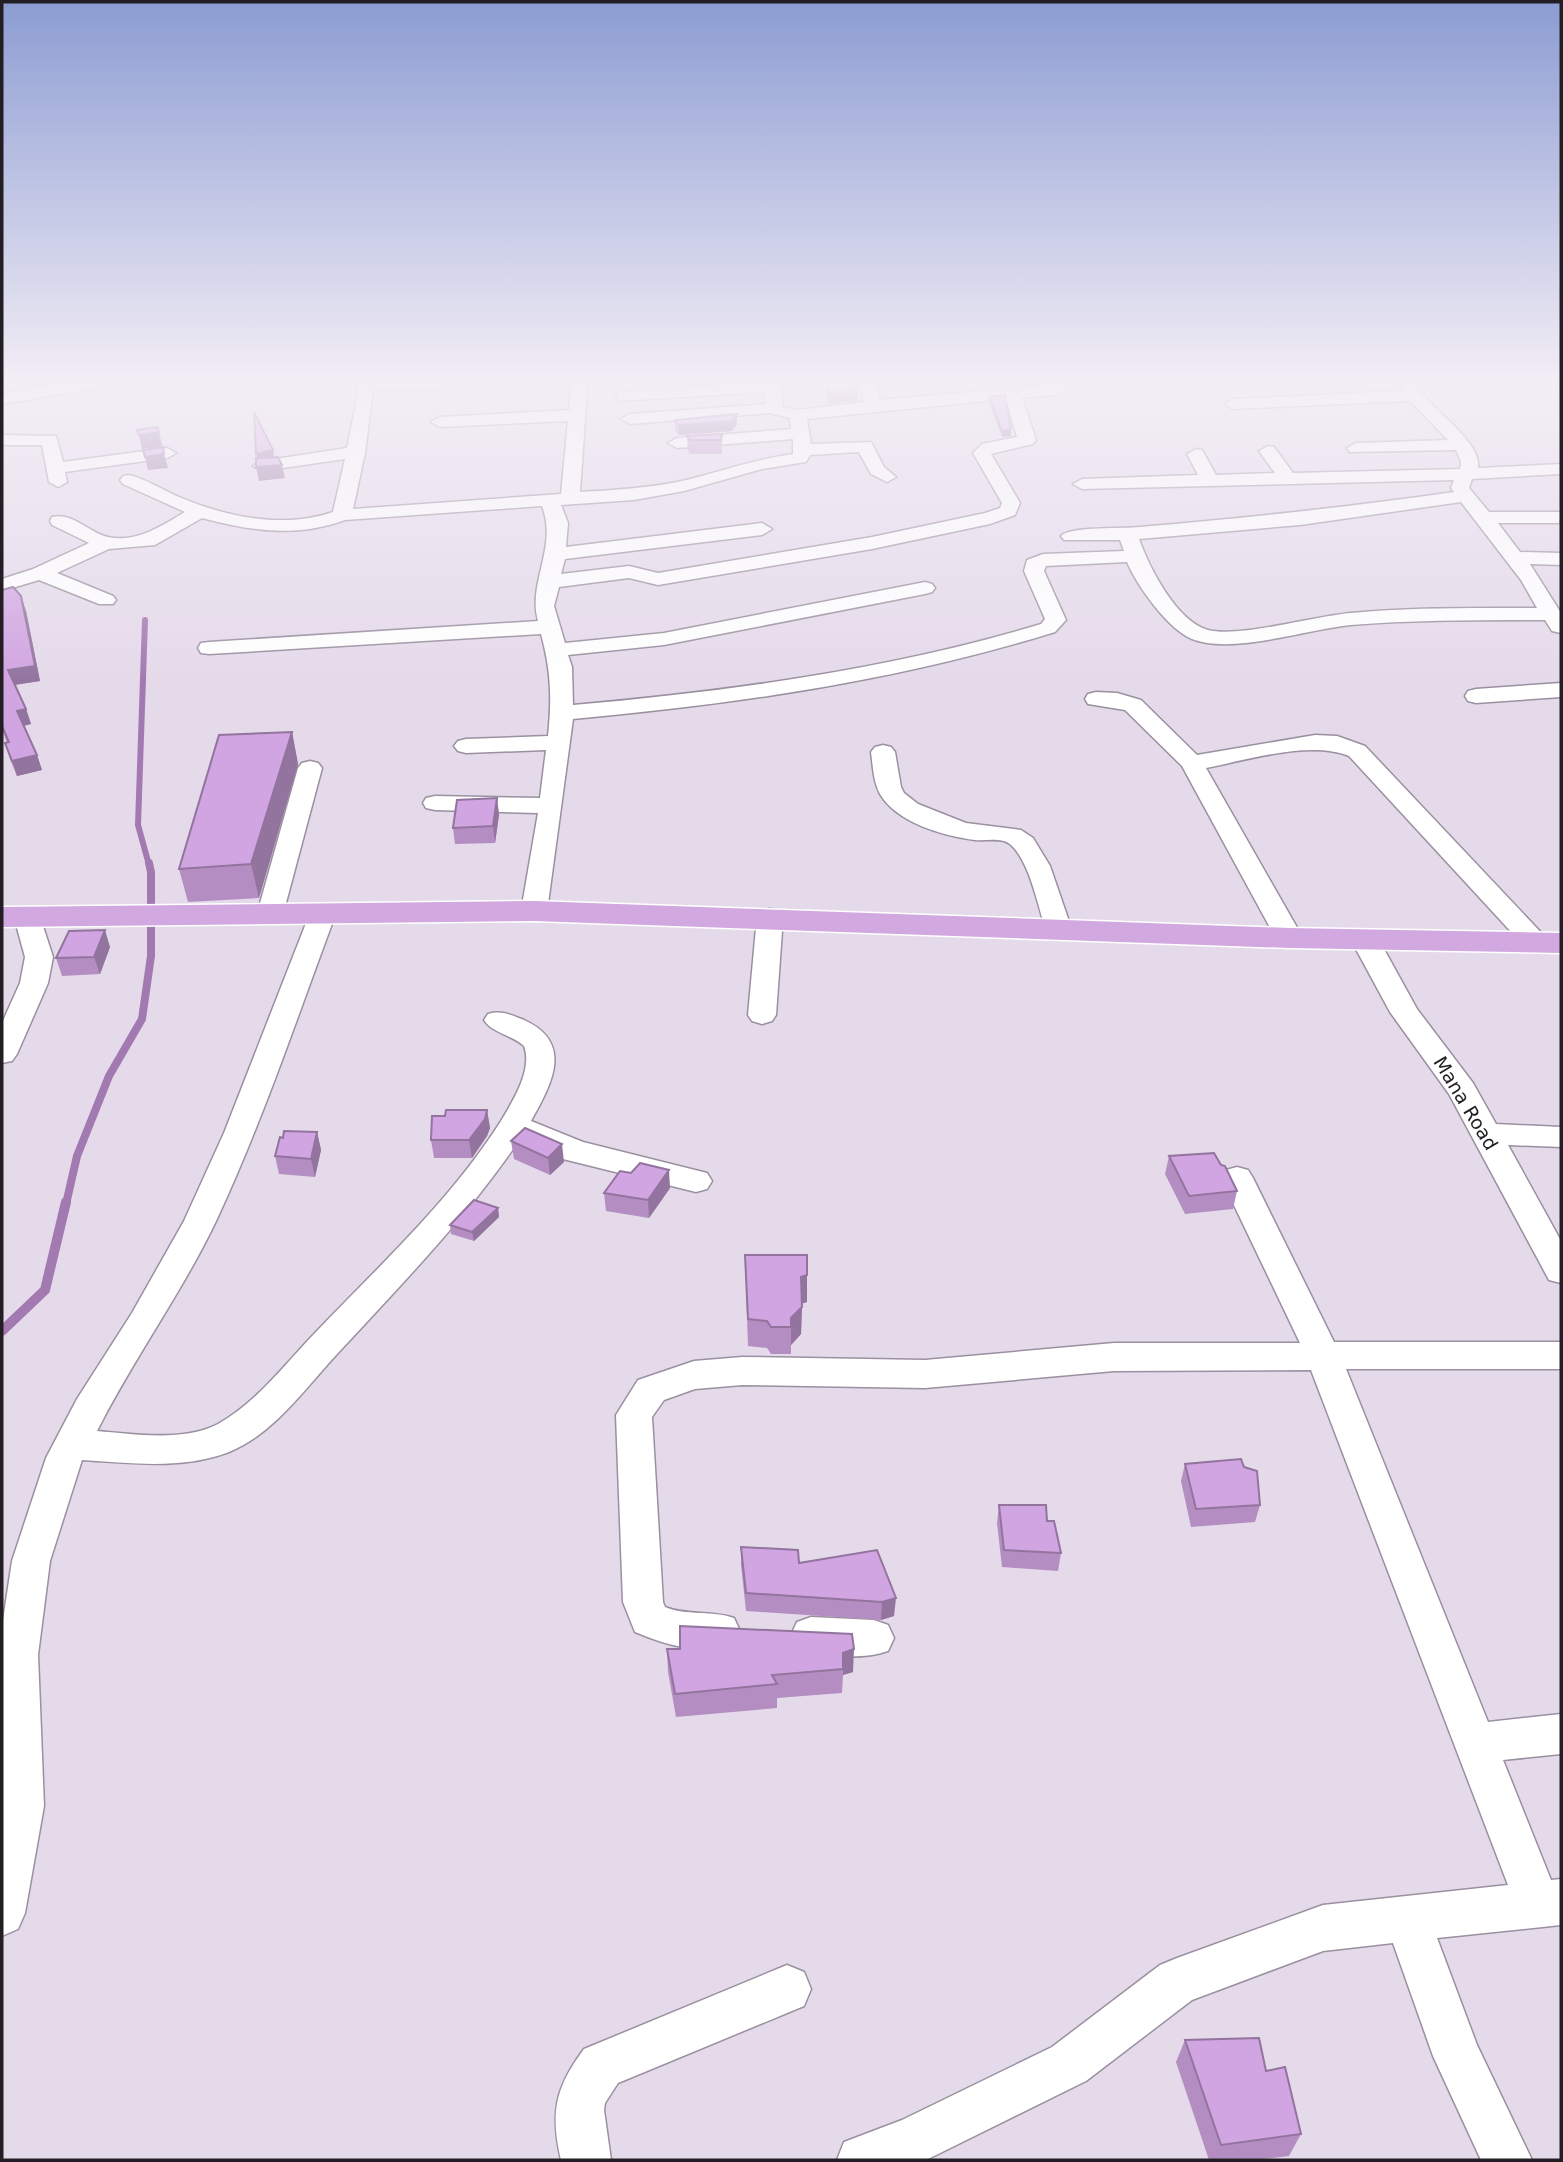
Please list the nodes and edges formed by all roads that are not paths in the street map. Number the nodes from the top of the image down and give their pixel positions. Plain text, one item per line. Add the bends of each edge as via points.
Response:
1 (350, 479) edge
2 (572, 479) edge
3 (709, 479) edge
4 (997, 479) edge
5 (1154, 479) edge
6 (1209, 479) edge
7 (1288, 479) joint
8 (1294, 479) edge
9 (1463, 479) edge
10 (129, 480) dead end
11 (1211, 482) junction
12 (1157, 483) junction
13 (1082, 484) dead end
14 (1466, 496) junction
15 (570, 498) junction
16 (549, 499) junction
17 (199, 512) junction
18 (342, 515) junction
19 (1559, 517) dead end
20 (1483, 518) junction
21 (59, 522) dead end
22 (762, 528) dead end
23 (1129, 534) junction
24 (1071, 536) dead end
25 (105, 543) junction
26 (556, 554) junction
27 (1135, 556) junction
28 (1515, 558) junction
29 (1561, 559) edge
30 (40, 573) junction
31 (549, 582) junction
32 (2, 585) edge
33 (925, 587) dead end
34 (106, 600) dead end
35 (503, 610) dead end
36 (541, 614) junction
37 (407, 617) dead end
38 (1556, 622) edge
39 (209, 648) dead end
40 (556, 650) junction
41 (1561, 690) edge
42 (1476, 696) dead end
43 (1096, 699) dead end
44 (562, 713) junction
45 (558, 743) junction
46 (467, 746) dead end
47 (883, 752) dead end
48 (1192, 763) junction
49 (310, 768) dead end
50 (435, 803) dead end
51 (551, 806) junction
52 (534, 911) junction
53 (323, 913) junction
54 (270, 914) junction
55 (15, 917) edge
56 (770, 918) junction
57 (1059, 930) junction
58 (1289, 937) junction
59 (1365, 940) junction
60 (1549, 943) edge
61 (762, 1015) dead end
62 (498, 1020) dead end
63 (2, 1054) edge
64 (514, 1125) junction
65 (1486, 1134) junction
66 (1561, 1137) edge
67 (1237, 1178) dead end
68 (696, 1181) dead end
69 (1561, 1270) edge
70 (1323, 1355) junction
71 (1561, 1355) edge
72 (71, 1445) junction
73 (874, 1638) dead end
74 (1561, 1734) edge
75 (1475, 1743) junction
76 (1550, 1903) edge
77 (2, 1913) edge
78 (1407, 1918) junction
79 (787, 1989) dead end
80 (916, 2150) edge
81 (586, 2160) edge
82 (862, 2160) edge
83 (1507, 2160) edge

1 - 18 street
2 - 15 street
3 - 15 street via 634,494
4 - 31 street via 1011,503 1008,511 990,518 658,579 629,572
5 - 12 street
6 - 11 street
7 - 8 street
7 - 11 street
9 - 14 street via 1460,488
10 - 17 street
11 - 12 street
12 - 13 street
14 - 20 street
14 - 23 street via 1300,519
15 - 16 street
16 - 18 street
16 - 26 street via 558,523
17 - 18 street via 240,522 303,526 327,523
17 - 25 street via 149,541
19 - 20 street
20 - 28 street
21 - 25 street
22 - 26 street
23 - 24 street
23 - 27 street
25 - 30 street
26 - 31 street
27 - 38 street via 1146,580 1200,635 1248,635 1321,622 1462,613
27 - 44 street via 1034,564 1056,620 1035,632 814,683 702,701
28 - 29 street
28 - 38 street
30 - 32 street
30 - 34 street
31 - 36 street
33 - 40 street via 664,639
35 - 37 street
36 - 39 street
36 - 40 street
40 - 44 street
41 - 42 street
43 - 48 street via 1133,705
44 - 45 street
45 - 46 street
45 - 51 street
47 - 57 street via 888,784 895,799 909,810 974,832 1006,833 1025,844
48 - 58 street
48 - 60 street via 1315,742 1337,743 1357,751
49 - 54 street
50 - 51 street
51 - 52 street
52 - 53 main road
52 - 56 main road
53 - 54 main road
53 - 72 street via 239,1133 200,1221
54 - 55 main road
55 - 63 street via 40,957 34,983
56 - 57 main road
56 - 61 street
57 - 58 main road
58 - 59 main road
59 - 60 main road
59 - 65 street, Mana Road via 1404,1012 1454,1079
62 - 64 street via 526,1031 537,1043 541,1060
64 - 68 street via 574,1151
64 - 72 street via 414,1251 279,1393 233,1434 207,1445
65 - 66 street
65 - 69 street, Mana Road
67 - 70 street
70 - 71 street
70 - 73 street via 1114,1357 925,1374 742,1371 694,1375 651,1390 634,1415 643,1602 649,1619 670,1628
70 - 75 street
72 - 77 street via 58,1469 31,1561 18,1655 22,1806
74 - 75 street
75 - 76 street
76 - 78 street
78 - 80 street via 1323,1927 1177,1982 1069,2064
78 - 83 street via 1457,2056
79 - 81 street via 601,2066 583,2090 577,2119
80 - 82 street

